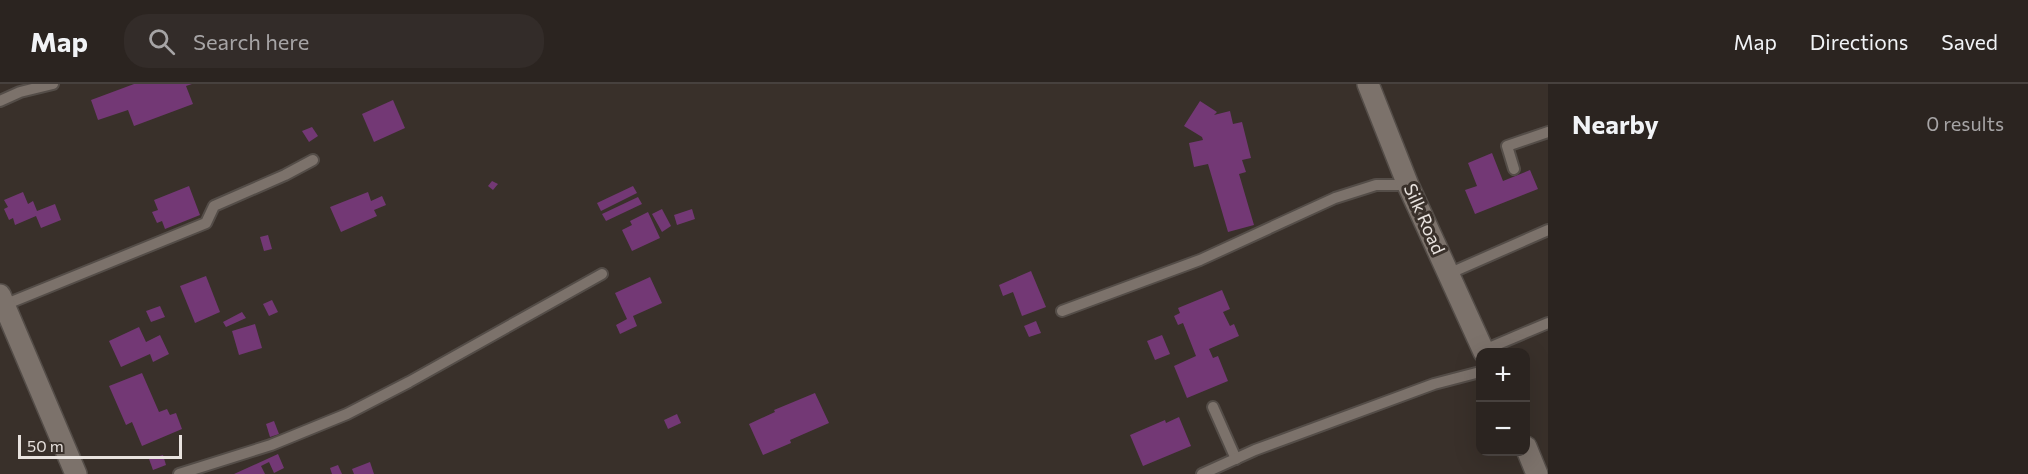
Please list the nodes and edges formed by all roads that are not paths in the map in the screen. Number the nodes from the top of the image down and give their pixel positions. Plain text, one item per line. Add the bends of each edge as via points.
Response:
1 (53, 84) edge
2 (1368, 84) edge
3 (0, 100) edge
4 (1548, 132) edge
5 (313, 160) dead end
6 (1514, 168) dead end
7 (1408, 185) junction
8 (1548, 230) edge
9 (602, 274) dead end
10 (1448, 274) junction
11 (2, 300) edge
12 (1062, 311) dead end
13 (1548, 323) edge
14 (1483, 348) edge
15 (1491, 348) edge
16 (1476, 373) edge
17 (1213, 408) dead end
18 (1530, 456) edge
19 (1236, 459) junction
20 (76, 474) edge
21 (179, 474) edge
22 (1202, 474) edge
23 (1537, 474) edge

1 - 3 lane
2 - 7 street, Silk Road
4 - 6 lane via 1507,146
5 - 11 lane via 214,206 206,223
7 - 10 street, Silk Road
7 - 12 lane via 1376,185 1335,198 1200,260
8 - 10 lane
9 - 21 lane via 347,414 271,445
10 - 14 street, Silk Road
11 - 20 street
13 - 15 lane
16 - 19 lane via 1434,384
17 - 19 lane
18 - 23 street
19 - 22 lane

